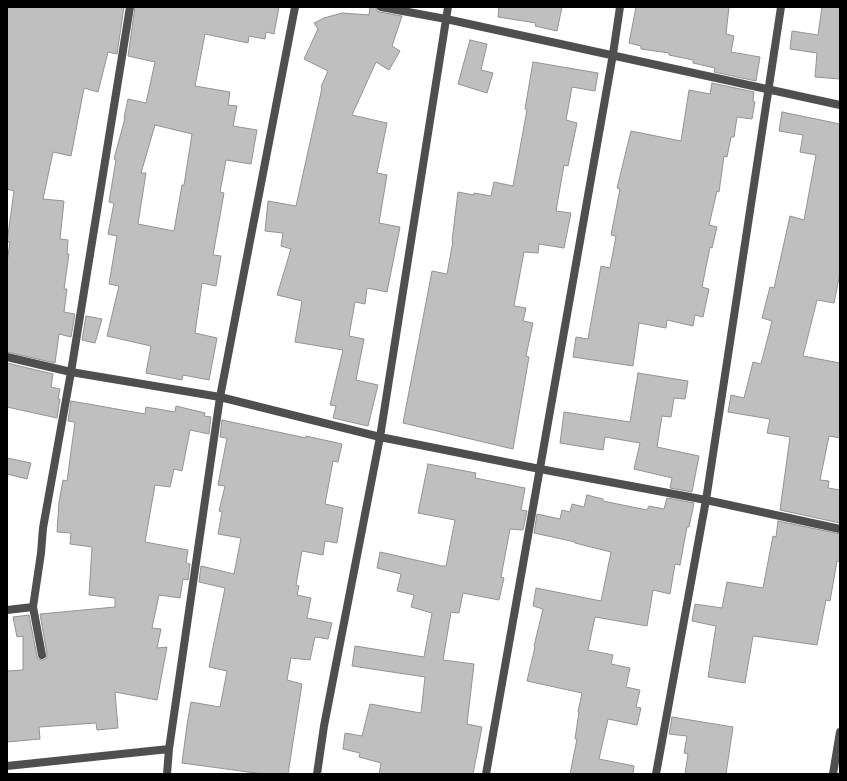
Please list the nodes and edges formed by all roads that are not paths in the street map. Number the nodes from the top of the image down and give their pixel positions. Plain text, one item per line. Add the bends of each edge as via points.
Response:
1 (130, 7) edge
2 (295, 7) edge
3 (381, 7) edge
4 (448, 7) edge
5 (620, 7) edge
6 (781, 7) edge
7 (446, 19) junction
8 (613, 54) junction
9 (768, 88) junction
10 (840, 105) edge
11 (7, 358) edge
12 (71, 372) junction
13 (220, 398) junction
14 (380, 437) junction
15 (540, 469) junction
16 (706, 500) junction
17 (840, 529) edge
18 (33, 607) junction
19 (7, 610) edge
20 (42, 655) dead end
21 (840, 732) edge
22 (169, 749) junction
23 (7, 766) edge
24 (167, 774) edge
25 (317, 774) edge
26 (486, 774) edge
27 (656, 774) edge
28 (833, 774) edge

1 - 12 street
2 - 13 street
3 - 7 street
4 - 7 street
5 - 8 street
6 - 9 street
7 - 8 street
7 - 14 street
8 - 9 street
8 - 15 street
9 - 10 street
9 - 16 street
11 - 12 street
12 - 13 street
12 - 18 street via 43,528
13 - 14 street
13 - 22 street
14 - 15 street
14 - 25 street
15 - 16 street
15 - 26 street
16 - 17 street
16 - 27 street
18 - 19 street
18 - 20 street
21 - 28 street
22 - 23 street
22 - 24 street

